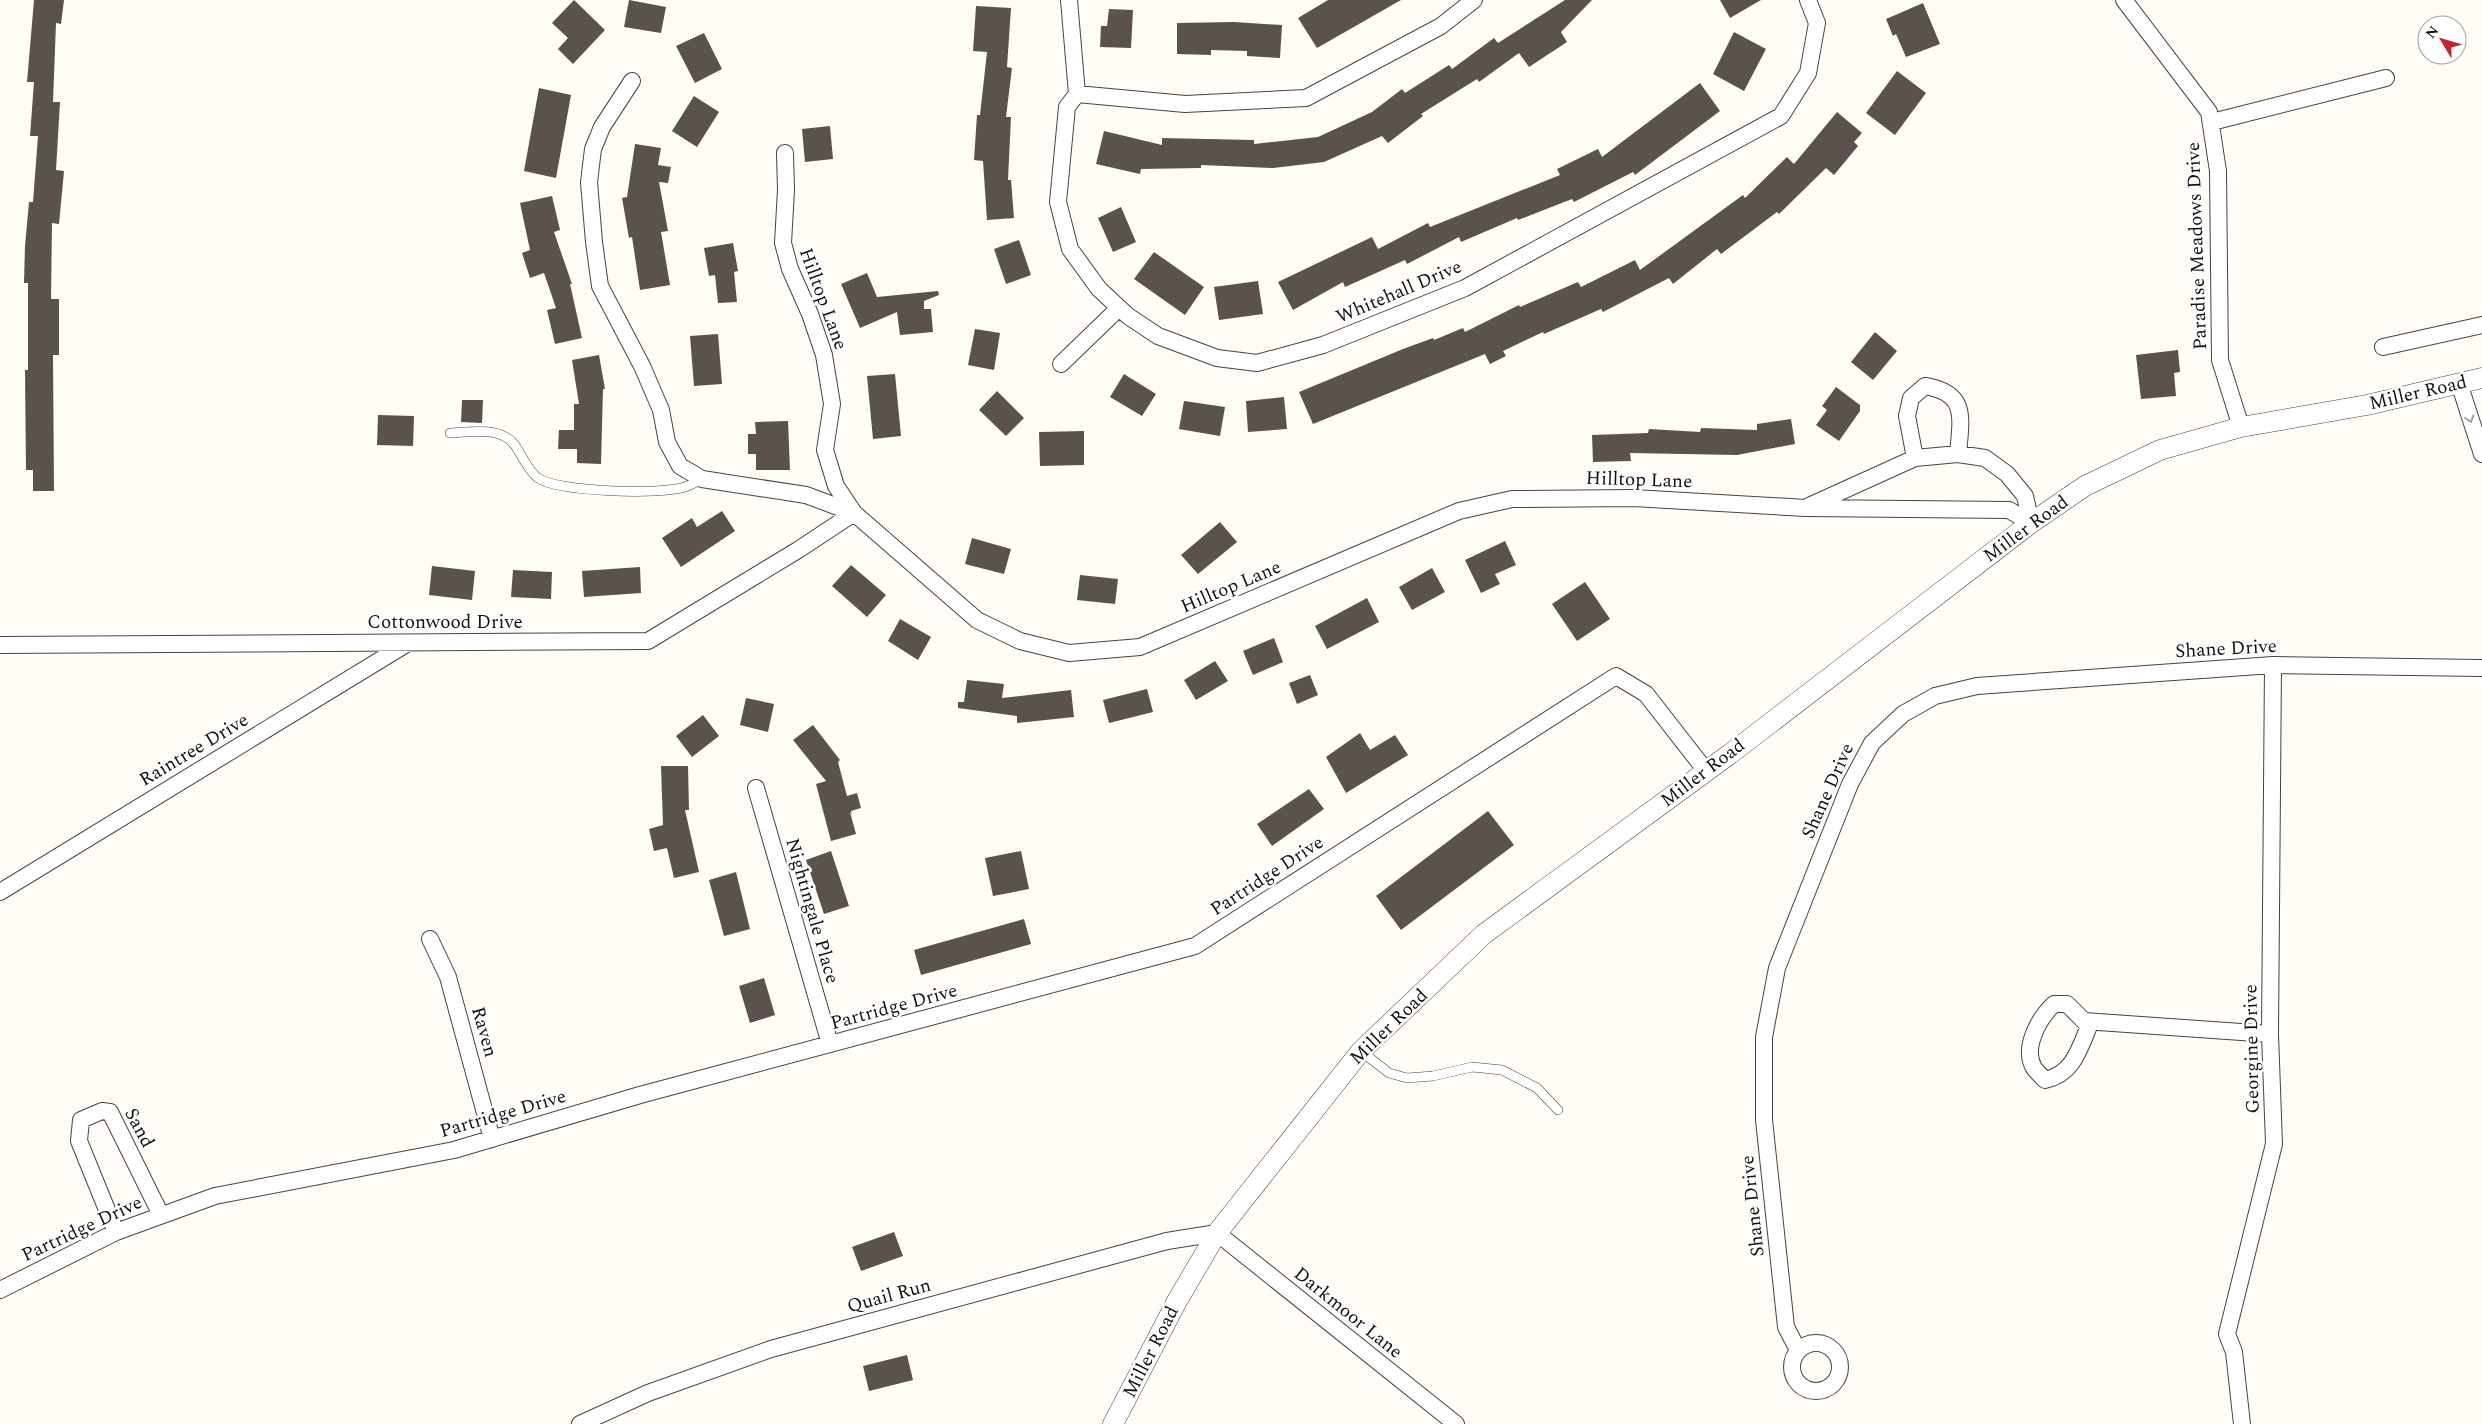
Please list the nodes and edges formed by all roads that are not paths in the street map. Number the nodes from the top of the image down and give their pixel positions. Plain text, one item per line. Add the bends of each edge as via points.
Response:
1 (1070, 0) edge
2 (1474, 0) edge
3 (1808, 0) edge
4 (2124, 0) edge
5 (2386, 78) dead end
6 (632, 81) dead end
7 (1076, 94) junction
8 (2212, 122) junction
9 (785, 153) dead end
10 (1119, 308) junction
11 (2482, 325) edge
12 (2383, 347) dead end
13 (1061, 364) dead end
14 (2482, 378) edge
15 (2458, 384) junction
16 (2241, 427) junction
17 (450, 433) dead end
18 (1958, 454) junction
19 (2482, 454) edge
20 (1916, 458) junction
21 (702, 479) junction
22 (1806, 508) junction
23 (854, 513) junction
24 (2031, 523) junction
25 (409, 643) junction
26 (0, 645) edge
27 (2273, 665) junction
28 (2482, 668) edge
29 (1706, 771) junction
30 (756, 788) dead end
31 (0, 892) edge
32 (430, 939) dead end
33 (2084, 1021) junction
34 (2270, 1034) junction
35 (830, 1044) junction
36 (1360, 1051) junction
37 (1558, 1110) dead end
38 (492, 1139) junction
39 (161, 1215) junction
40 (116, 1232) junction
41 (1217, 1232) junction
42 (0, 1290) edge
43 (1798, 1350) dead end
44 (580, 1424) edge
45 (1114, 1424) edge
46 (1456, 1424) edge
47 (2242, 1424) edge

1 - 7 street, Whitehall Drive
2 - 7 street via 1441,26 1306,98 1185,104
3 - 10 street, Whitehall Drive via 1816,23 1808,73 1781,116 1465,288 1323,345 1257,363 1217,358 1158,336
4 - 8 street, Paradise Meadows Drive via 2209,112
5 - 8 street
6 - 21 street via 602,127 593,149 589,182 600,286 661,410 667,442 680,466
7 - 10 street, Whitehall Drive via 1067,107 1058,202 1070,249 1099,289
8 - 16 street, Paradise Meadows Drive via 2218,171 2220,360
9 - 23 street, Hilltop Lane via 783,243 790,270 824,355 832,404 825,450 836,486
10 - 13 street
11 - 12 street
14 - 15 street, Miller Road
15 - 16 street, Miller Road via 2367,405
15 -> 19 street
16 - 24 street, Miller Road via 2160,450 2085,486
17 - 21 lane via 504,434 513,440 537,477 555,485 658,491 684,488
18 - 20 street
18 - 20 street via 1961,415 1954,398 1940,388 1924,386 1911,398 1907,416
18 - 24 street via 1985,458 2007,474 2025,496
20 - 22 street
21 - 23 street via 806,495
22 - 23 street, Hilltop Lane via 1633,498 1512,499 1459,511 1140,648 1069,652 1020,642 977,620
22 - 24 street, Hilltop Lane via 2009,510
23 - 25 street, Cottonwood Drive via 648,641
24 - 29 street, Miller Road
25 - 26 street, Cottonwood Drive
25 - 31 street, Raintree Drive
27 - 28 street, Shane Drive
27 - 34 street, Georgine Drive
27 - 43 street, Shane Drive via 1977,686 1935,696 1903,714 1872,743 1850,784 1777,968 1764,1037 1764,1120 1786,1327
29 - 35 street, Partridge Drive via 1646,694 1616,676 1195,946
29 - 36 street, Miller Road via 1484,934
30 - 35 street, Nightingale Place
32 - 38 street, Raven via 448,978
33 - 33 street via 2067,1004 2054,1004 2046,1012 2033,1039 2030,1056 2045,1080 2072,1066 2089,1026
33 - 34 street
34 - 47 street, Georgine Drive via 2274,1144 2228,1334 2234,1352
35 - 38 street, Partridge Drive
36 - 37 lane via 1389,1073 1406,1078 1472,1067 1502,1070 1538,1088
36 - 41 street, Miller Road
38 - 39 street, Partridge Drive via 454,1150 215,1196
39 - 40 street, Partridge Drive
39 - 40 street, Sand via 110,1112 102,1110 81,1120 79,1141
40 - 42 street, Partridge Drive
41 - 44 street, Quail Run via 1167,1240 771,1349 648,1394
41 - 45 street, Miller Road via 1177,1301
41 - 46 street, Darkmoor Lane

